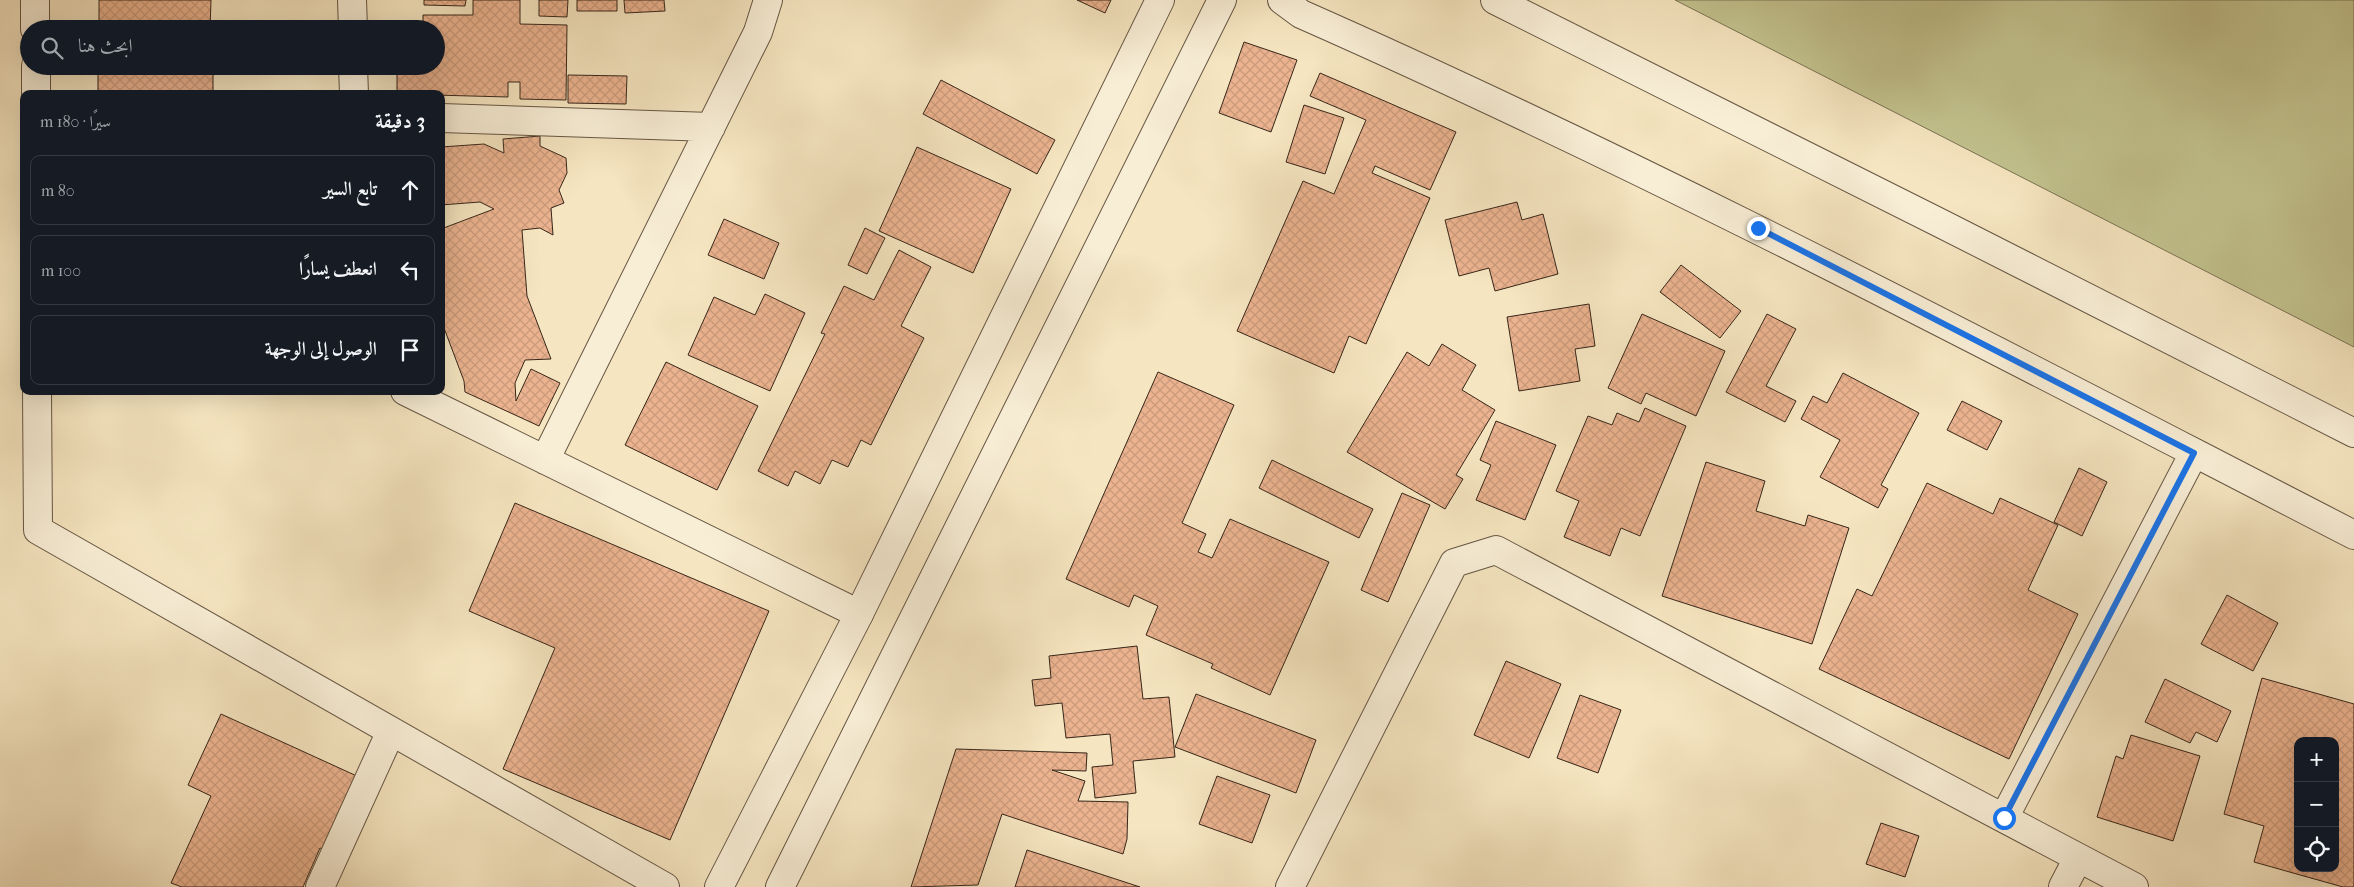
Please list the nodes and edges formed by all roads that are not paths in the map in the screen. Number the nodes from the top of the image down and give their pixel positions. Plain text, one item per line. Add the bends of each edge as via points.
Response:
1 (35, 0) edge
2 (352, 0) edge
3 (768, 0) edge
4 (1160, 0) edge
5 (1222, 0) edge
6 (1282, 0) edge
7 (1495, 0) edge
8 (36, 20) edge
9 (353, 20) edge
10 (36, 75) edge
11 (353, 75) edge
12 (36, 90) edge
13 (354, 90) edge
14 (445, 118) edge
15 (711, 127) junction
16 (37, 395) edge
17 (413, 395) edge
18 (2354, 433) edge
19 (2194, 453) junction
20 (545, 460) junction
21 (2354, 535) edge
22 (859, 614) junction
23 (391, 731) junction
24 (2004, 818) junction
25 (2078, 858) junction
26 (320, 887) edge
27 (665, 887) edge
28 (719, 887) edge
29 (780, 887) edge
30 (1290, 887) edge
31 (2063, 887) edge
32 (2134, 887) edge

1 - 8 street
2 - 9 street
3 - 15 street via 758,32
4 - 22 street
5 - 29 street
6 - 19 street via 1301,14 1449,79 1758,228
7 - 18 street
10 - 12 street
11 - 13 street
14 - 15 street
15 - 20 street
16 - 23 street via 38,530
17 - 20 street
19 - 21 street
19 - 24 street
20 - 22 street
22 - 28 street
23 - 26 street
23 - 27 street
24 - 25 street
24 - 30 street via 1496,550 1454,563
25 - 31 street
25 - 32 street

